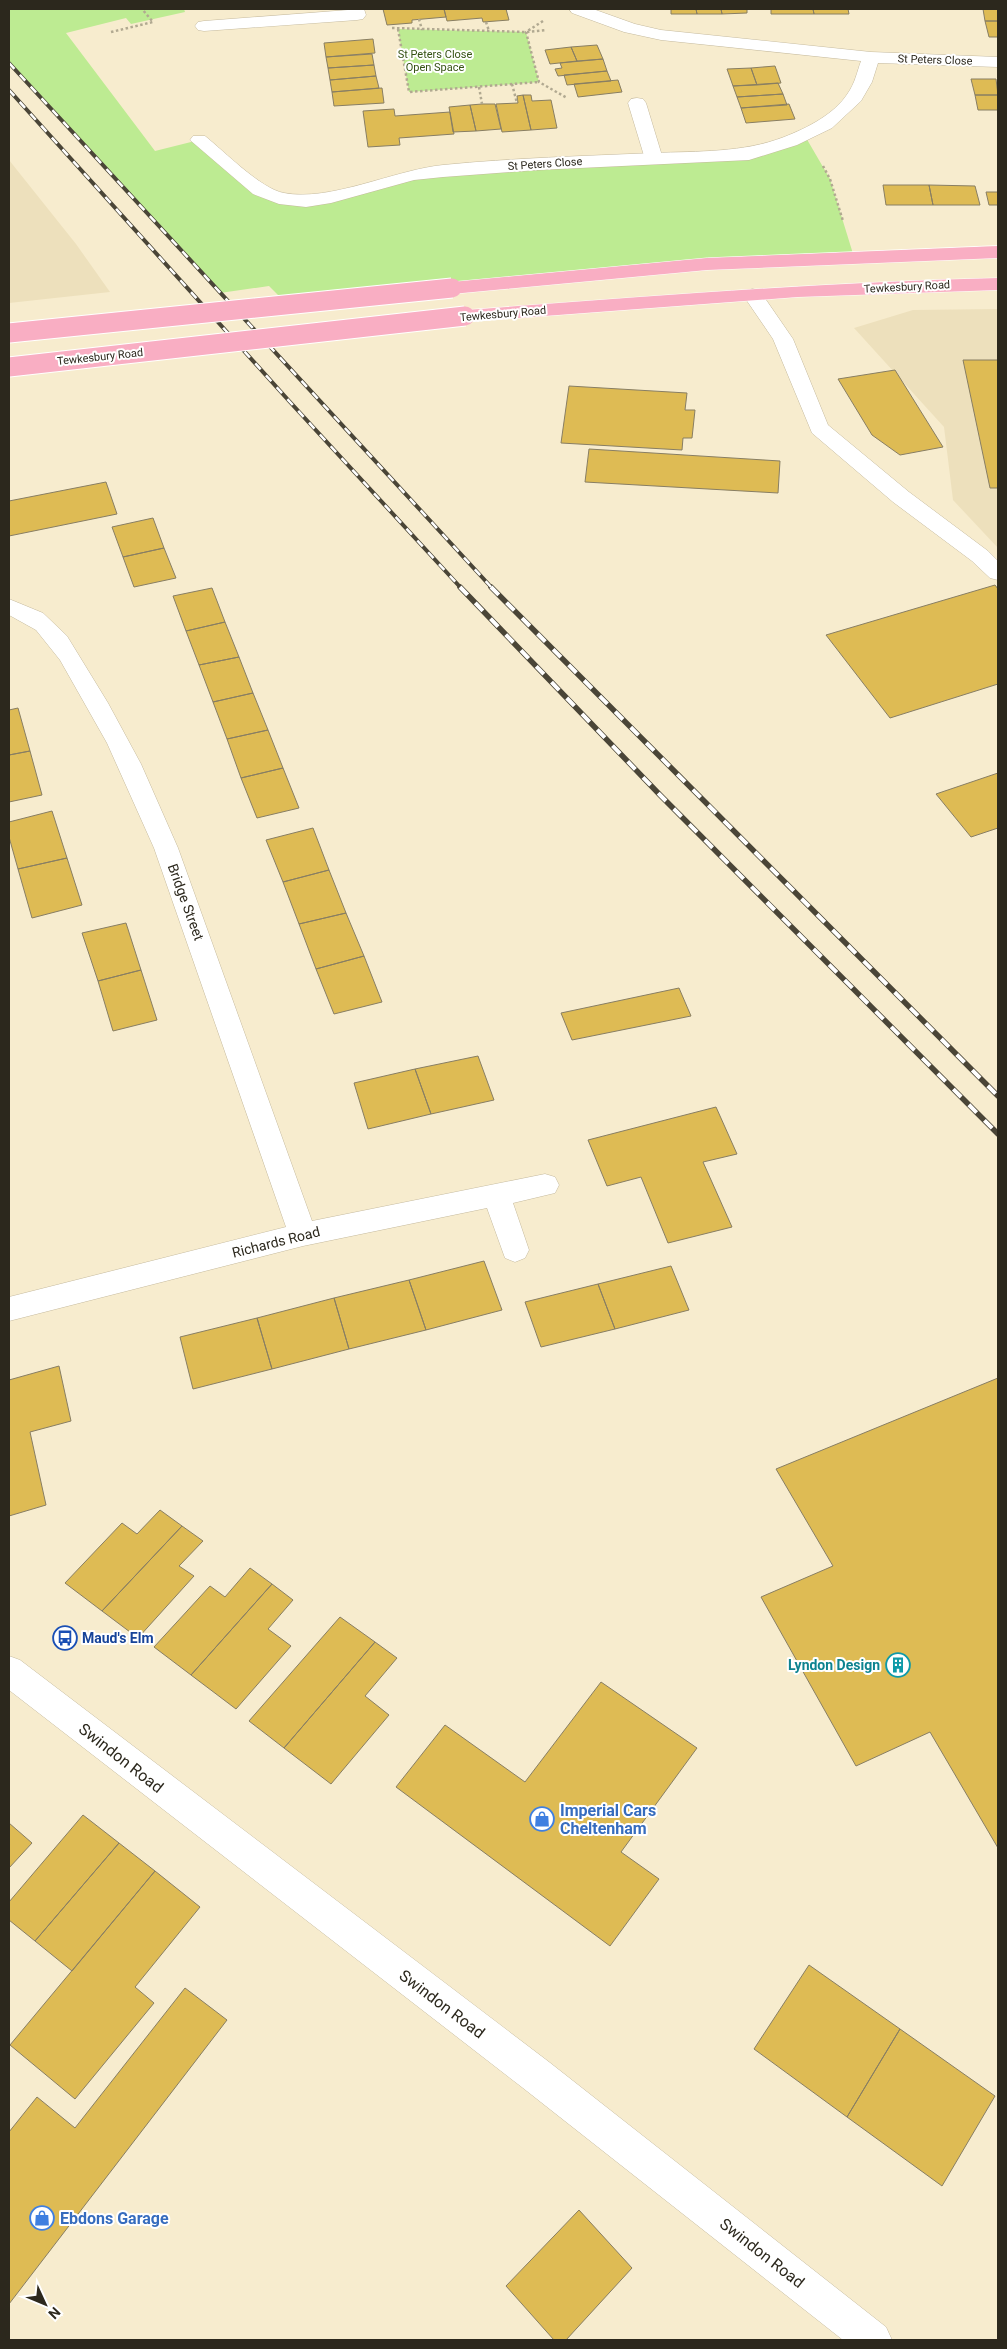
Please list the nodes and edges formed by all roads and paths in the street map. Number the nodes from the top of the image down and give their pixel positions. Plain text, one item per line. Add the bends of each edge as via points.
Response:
1 (142, 9) edge
2 (578, 9) edge
3 (357, 12) edge
4 (548, 18) dead end
5 (420, 19) dead end
6 (602, 19) junction
7 (486, 22) dead end
8 (204, 26) dead end
9 (398, 29) junction
10 (422, 30) junction
11 (489, 31) junction
12 (111, 32) dead end
13 (526, 32) junction
14 (871, 57) junction
15 (998, 62) edge
16 (539, 82) junction
17 (512, 84) junction
18 (479, 87) junction
19 (567, 98) dead end
20 (517, 103) dead end
21 (637, 103) dead end
22 (482, 104) dead end
23 (805, 136) junction
24 (199, 140) dead end
25 (654, 158) junction
26 (998, 252) edge
27 (854, 257) junction
28 (998, 284) edge
29 (753, 294) junction
30 (9, 333) edge
31 (9, 367) edge
32 (998, 573) edge
33 (9, 606) edge
34 (545, 1185) dead end
35 (496, 1194) junction
36 (303, 1234) junction
37 (515, 1250) dead end
38 (9, 1309) edge
39 (9, 1671) edge
40 (873, 2340) edge

1 - 12 path via 153,22
2 - 6 street, St Peters Close
3 - 8 street
3 - 9 path via 380,27
4 - 13 path
5 - 10 path
6 - 13 path via 582,26
6 - 14 street, St Peters Close via 661,34
7 - 11 path
9 - 10 path
9 - 18 path via 409,92
10 - 11 path
11 - 13 path
13 - 16 path
14 - 15 street, St Peters Close
14 - 23 street, St Peters Close via 855,97 826,124
16 - 17 path
16 - 19 path
17 - 18 path
17 - 20 path
18 - 22 path
21 - 25 street
23 - 25 street, St Peters Close via 749,154
23 - 27 path via 830,179
24 - 25 street, St Peters Close via 253,185 269,195 290,201 319,200 414,175 444,171
26 - 27 highway
27 - 30 highway, bridge via 707,264
28 - 29 highway, Tewkesbury Road
29 - 31 highway, Tewkesbury Road, bridge via 465,316
29 - 32 street via 783,339 819,428 901,498
33 - 36 street, Bridge Street via 49,630 101,710 142,791 166,848
34 - 35 street, Richards Road
35 - 36 street, Richards Road
35 - 37 street
36 - 38 street, Richards Road
39 - 40 street, Swindon Road via 536,2075

